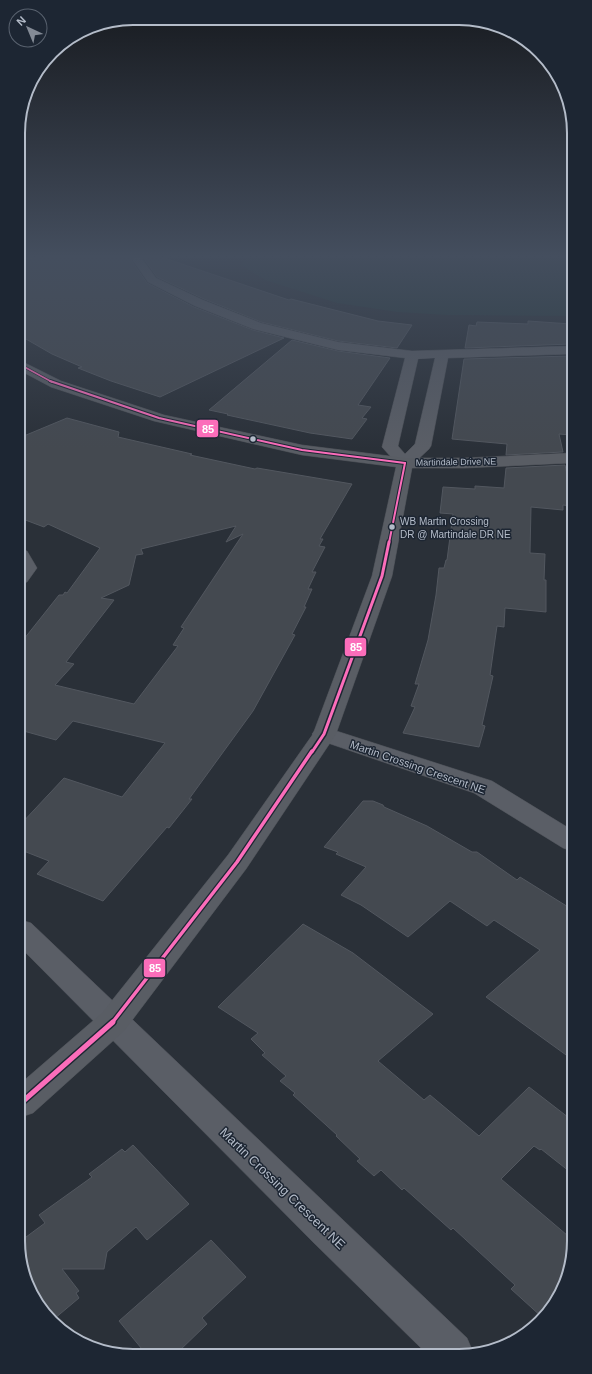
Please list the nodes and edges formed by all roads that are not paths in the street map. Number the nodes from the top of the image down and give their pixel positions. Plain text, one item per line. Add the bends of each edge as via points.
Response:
1 (245, 321) edge
2 (567, 350) edge
3 (412, 355) junction
4 (442, 355) junction
5 (25, 367) edge
6 (567, 458) edge
7 (405, 463) junction
8 (25, 564) edge
9 (25, 572) edge
10 (324, 734) junction
11 (567, 839) edge
12 (25, 935) edge
13 (113, 1022) junction
14 (25, 1099) edge
15 (450, 1349) edge

1 - 3 street via 338,346
2 - 4 street
3 - 4 street
3 - 7 street via 390,446
4 - 7 street via 423,446
5 - 7 street, Martindale Drive NE via 56,384 159,418 302,450
6 - 7 street, Martindale Drive NE
7 - 10 street via 382,576
8 - 9 street via 28,568
10 - 11 street, Martin Crossing Crescent NE via 483,787
10 - 13 street via 236,862
12 - 13 street, Martin Crossing Crescent NE
13 - 14 street
13 - 15 street, Martin Crossing Crescent NE

